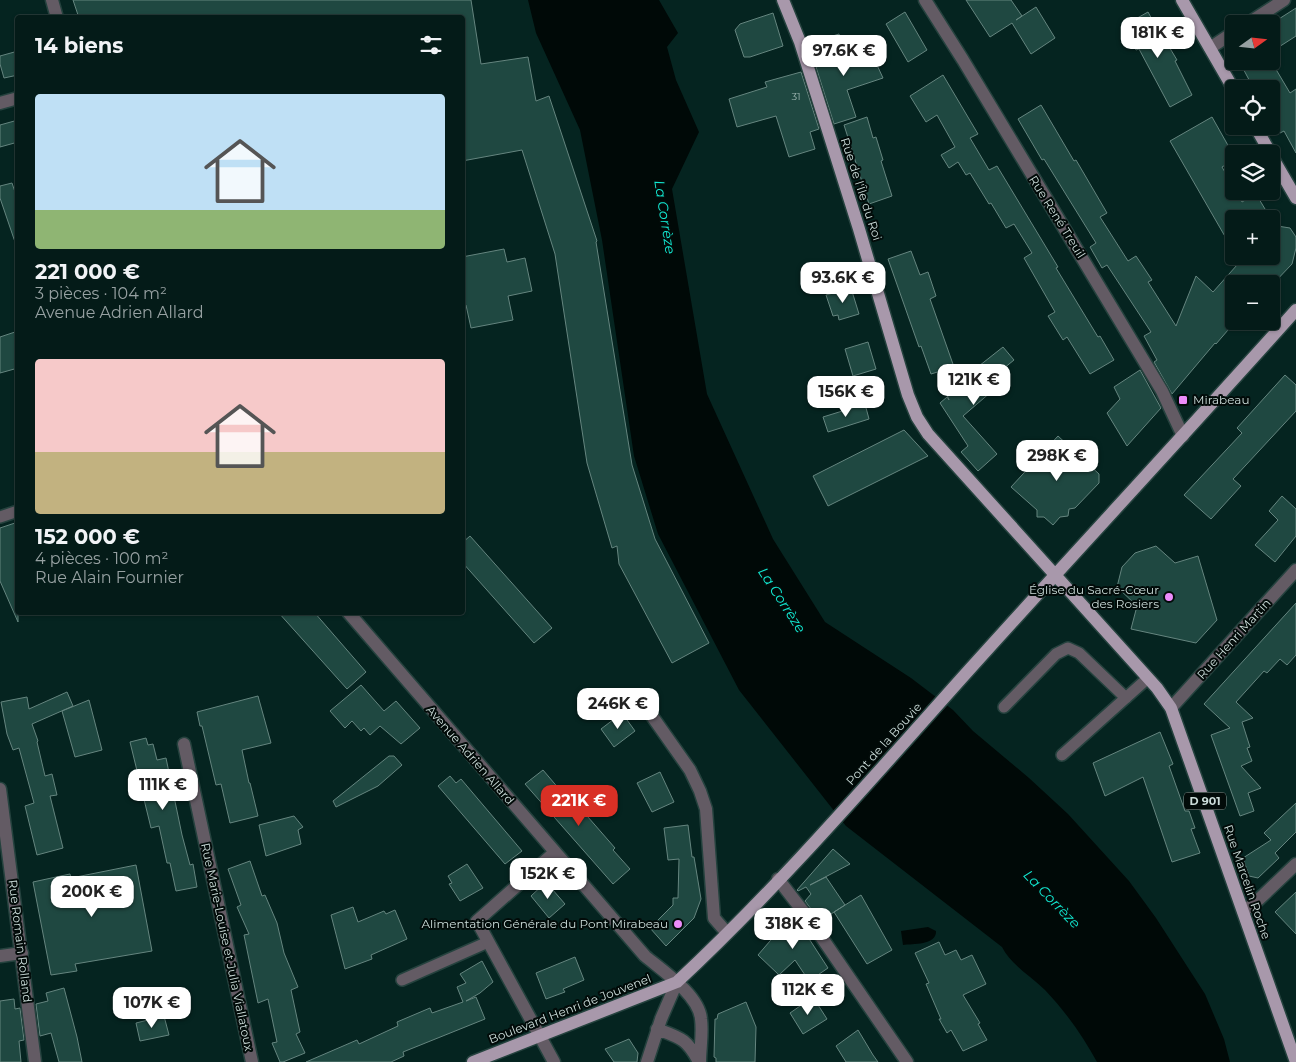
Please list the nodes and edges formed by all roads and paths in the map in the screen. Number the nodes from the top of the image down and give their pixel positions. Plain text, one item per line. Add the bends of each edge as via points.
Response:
1 (52, 0) edge
2 (783, 0) edge
3 (925, 0) edge
4 (1182, 0) edge
5 (1284, 0) edge
6 (56, 15) edge
7 (1261, 15) edge
8 (1225, 38) edge
9 (1210, 48) junction
10 (1228, 80) edge
11 (15, 99) edge
12 (0, 103) edge
13 (1280, 170) edge
14 (1296, 198) edge
15 (1296, 310) edge
16 (1183, 436) junction
17 (15, 512) edge
18 (0, 517) edge
19 (1296, 570) edge
20 (1054, 575) junction
21 (351, 615) edge
22 (1148, 678) junction
23 (1126, 698) junction
24 (640, 699) dead end
25 (1004, 707) dead end
26 (1171, 708) junction
27 (184, 744) dead end
28 (1062, 755) dead end
29 (0, 789) edge
30 (554, 853) junction
31 (1296, 864) edge
32 (778, 879) junction
33 (1243, 911) junction
34 (727, 933) junction
35 (488, 942) junction
36 (22, 953) junction
37 (0, 956) edge
38 (402, 980) dead end
39 (677, 982) junction
40 (657, 1029) junction
41 (539, 1036) junction
42 (35, 1062) edge
43 (252, 1062) edge
44 (473, 1062) edge
45 (554, 1062) edge
46 (647, 1062) edge
47 (699, 1062) edge
48 (908, 1062) edge
49 (1296, 1062) edge

1 - 6 street
2 - 20 main road, Rue de l'Île du Roi / D 901 via 803,51 908,395 918,417 928,434
3 - 16 street, Rue René Treuil via 1162,391
4 - 9 main road
5 - 7 street
8 - 9 street
9 - 10 main road
11 - 12 street
13 - 14 main road
15 - 16 main road, Pont de la Bouvie
16 - 20 main road, Pont de la Bouvie
17 - 18 lane
19 - 26 street, Rue Henri Martin
20 - 22 main road, Rue Marcelin Roche / D 901
20 - 32 main road, Pont de la Bouvie
21 - 30 street, Avenue Adrien Allard
22 - 23 lane
22 - 26 main road, Rue Marcelin Roche / D 901
23 - 25 lane via 1080,653 1068,648 1056,654
23 - 28 lane
24 - 34 street via 685,762 700,791 706,809 714,918
26 - 33 main road, Rue Marcelin Roche / D 901
27 - 43 street, Rue Marie-Louise et Julia Viallatoux
29 - 36 street, Rue Romain Rolland
30 - 35 street via 477,921
30 - 39 street, Avenue Adrien Allard via 645,956
31 - 33 street
32 - 34 main road, Pont de la Bouvie
32 - 48 street
33 - 49 main road, Rue Marcelin Roche / D 901
34 - 39 main road, Pont de la Bouvie
35 - 38 lane
35 - 41 street
36 - 37 street
36 - 42 street, Rue Romain Rolland
39 - 40 street
39 - 41 main road, Boulevard Henri de Jouvenel
39 - 47 street, Avenue Adrien Allard via 698,1004 701,1018
40 - 46 street
40 - 47 street via 690,1046
41 - 44 main road, Boulevard Henri de Jouvenel
41 - 45 street

